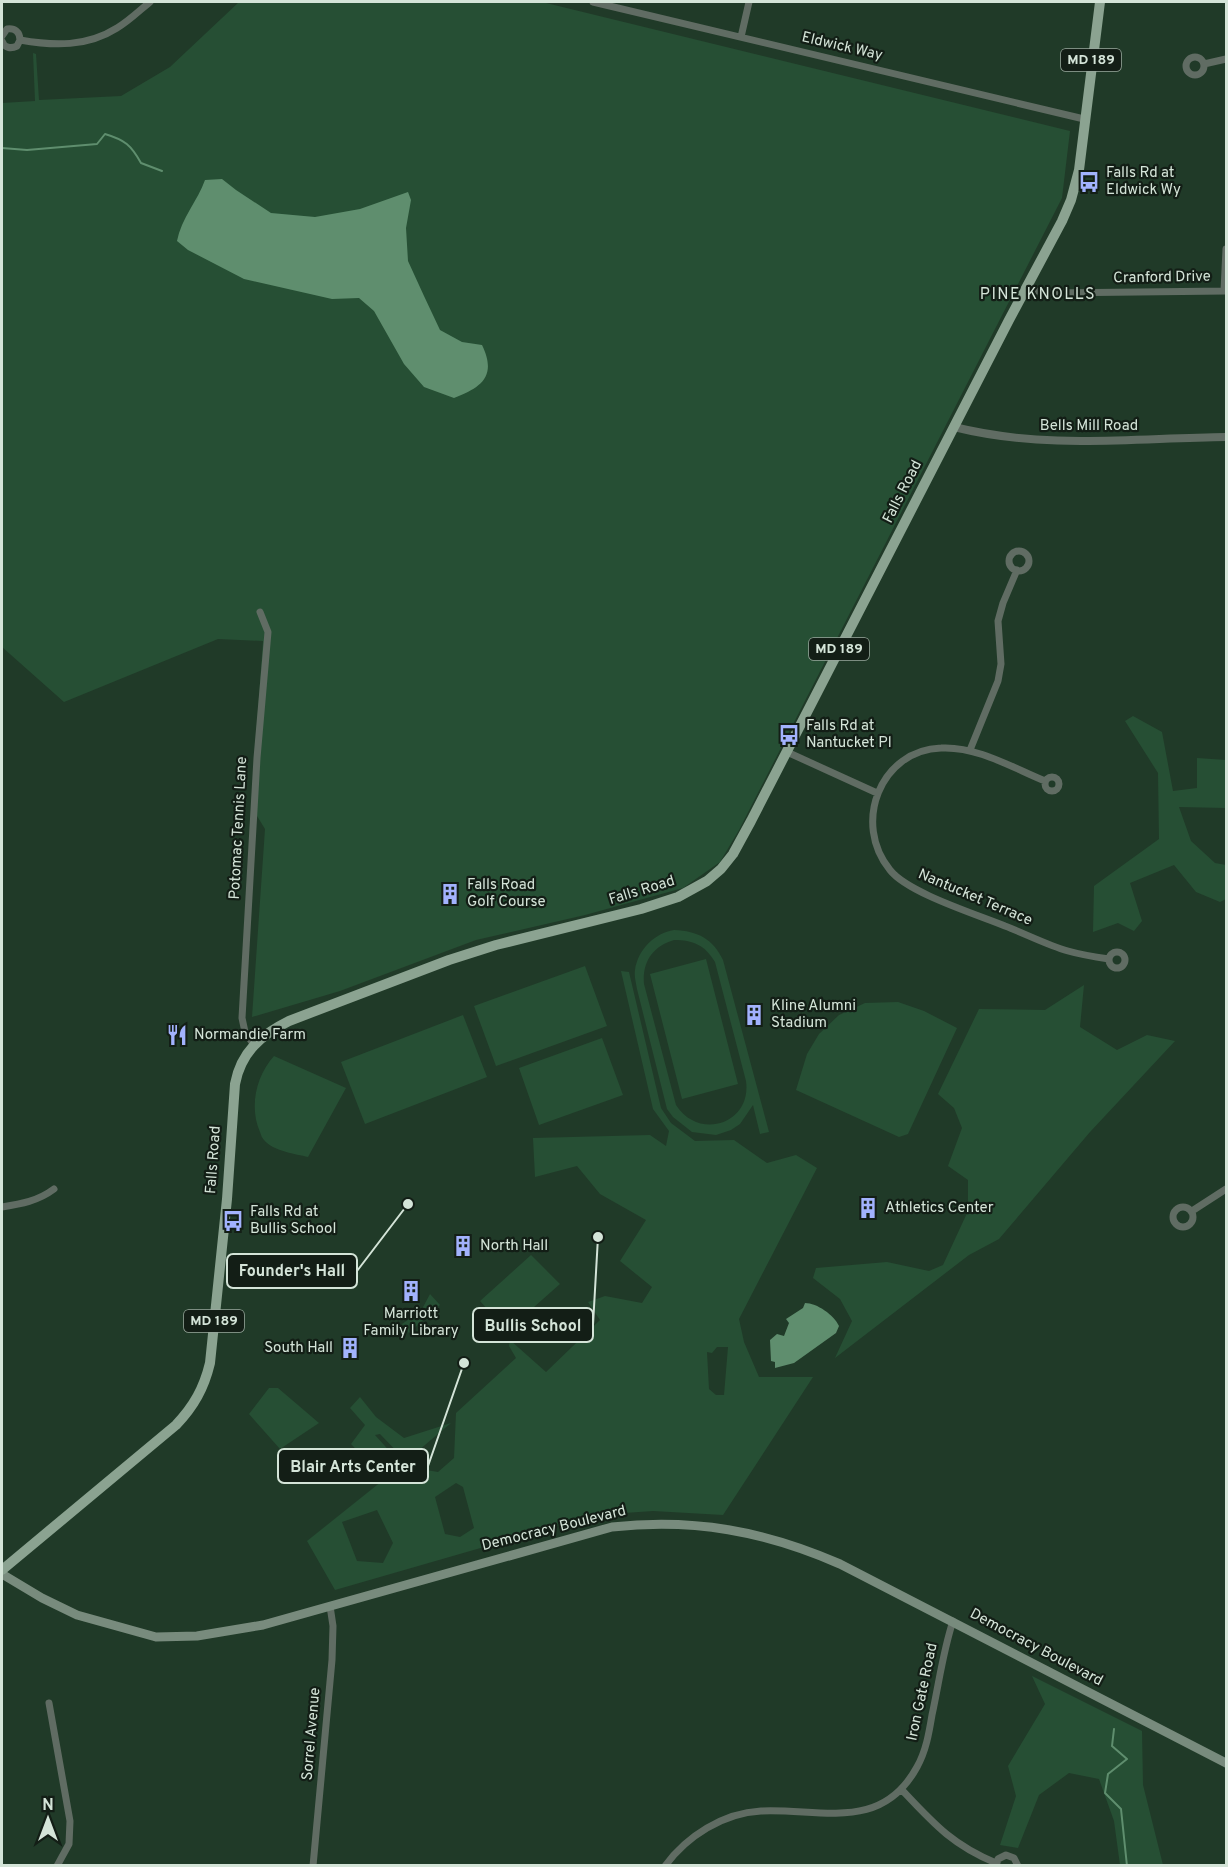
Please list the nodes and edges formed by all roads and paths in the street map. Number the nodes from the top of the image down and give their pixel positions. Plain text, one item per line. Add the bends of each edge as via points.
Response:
1 (150, 2) edge
2 (593, 2) edge
3 (749, 2) edge
4 (1100, 2) edge
5 (741, 37) junction
6 (2, 38) edge
7 (20, 40) junction
8 (1227, 59) edge
9 (1204, 64) dead end
10 (1084, 119) junction
11 (1227, 249) edge
12 (1025, 289) junction
13 (1225, 291) edge
14 (954, 427) junction
15 (1227, 437) edge
16 (1017, 570) dead end
17 (260, 612) dead end
18 (970, 750) junction
19 (787, 752) junction
20 (1045, 781) dead end
21 (877, 793) junction
22 (1109, 959) dead end
23 (254, 1045) junction
24 (54, 1189) dead end
25 (1227, 1189) edge
26 (2, 1207) edge
27 (1192, 1211) dead end
28 (2, 1572) edge
29 (330, 1606) junction
30 (953, 1621) junction
31 (49, 1703) dead end
32 (1227, 1763) edge
33 (901, 1789) junction
34 (996, 1864) edge
35 (57, 1866) edge
36 (313, 1866) edge
37 (665, 1866) edge
38 (1018, 1866) edge

1 - 7 street via 97,38 50,45
2 - 5 street, Eldwick Way
3 - 5 street
4 - 10 main road, Falls Road / MD 189
5 - 10 street, Eldwick Way
6 - 7 street via 5,46 11,48
6 - 7 street via 8,29 14,29
8 - 9 street
10 - 12 main road, Falls Road / MD 189 via 1074,192
11 - 13 street
12 - 13 street, Cranford Drive via 1050,293
12 - 14 main road, Falls Road / MD 189
14 - 15 street, Bells Mill Road via 1038,441
14 - 19 main road, Falls Road / MD 189
16 - 18 street via 998,621 1000,672
17 - 23 street, Potomac Tennis Lane via 268,632 242,1018
18 - 20 street, Nantucket Terrace
18 - 21 street, Nantucket Terrace via 940,748 910,756
19 - 21 street
19 - 23 main road, Falls Road / MD 189 via 733,854 694,890 641,909 449,960 289,1021
21 - 22 street, Nantucket Terrace via 872,821 877,849 903,883 1065,950
23 - 28 main road, Falls Road / MD 189 via 235,1084 219,1280 205,1384 192,1408 176,1425
24 - 26 street via 24,1204
25 - 27 street
28 - 29 main road, Democracy Boulevard via 77,1615 156,1637 197,1636 263,1625
29 - 30 main road, Democracy Boulevard via 612,1527 664,1524 731,1529 798,1546
29 - 36 street, Sorrel Avenue via 332,1660
30 - 32 main road, Democracy Boulevard
30 - 33 street, Iron Gate Road via 926,1745
31 - 35 street via 70,1821 69,1844
33 - 34 street via 952,1840
33 - 37 street, Iron Gate Road via 880,1805 851,1813 760,1811 726,1819 706,1828 677,1850
34 - 38 street via 1001,1857 1010,1856

